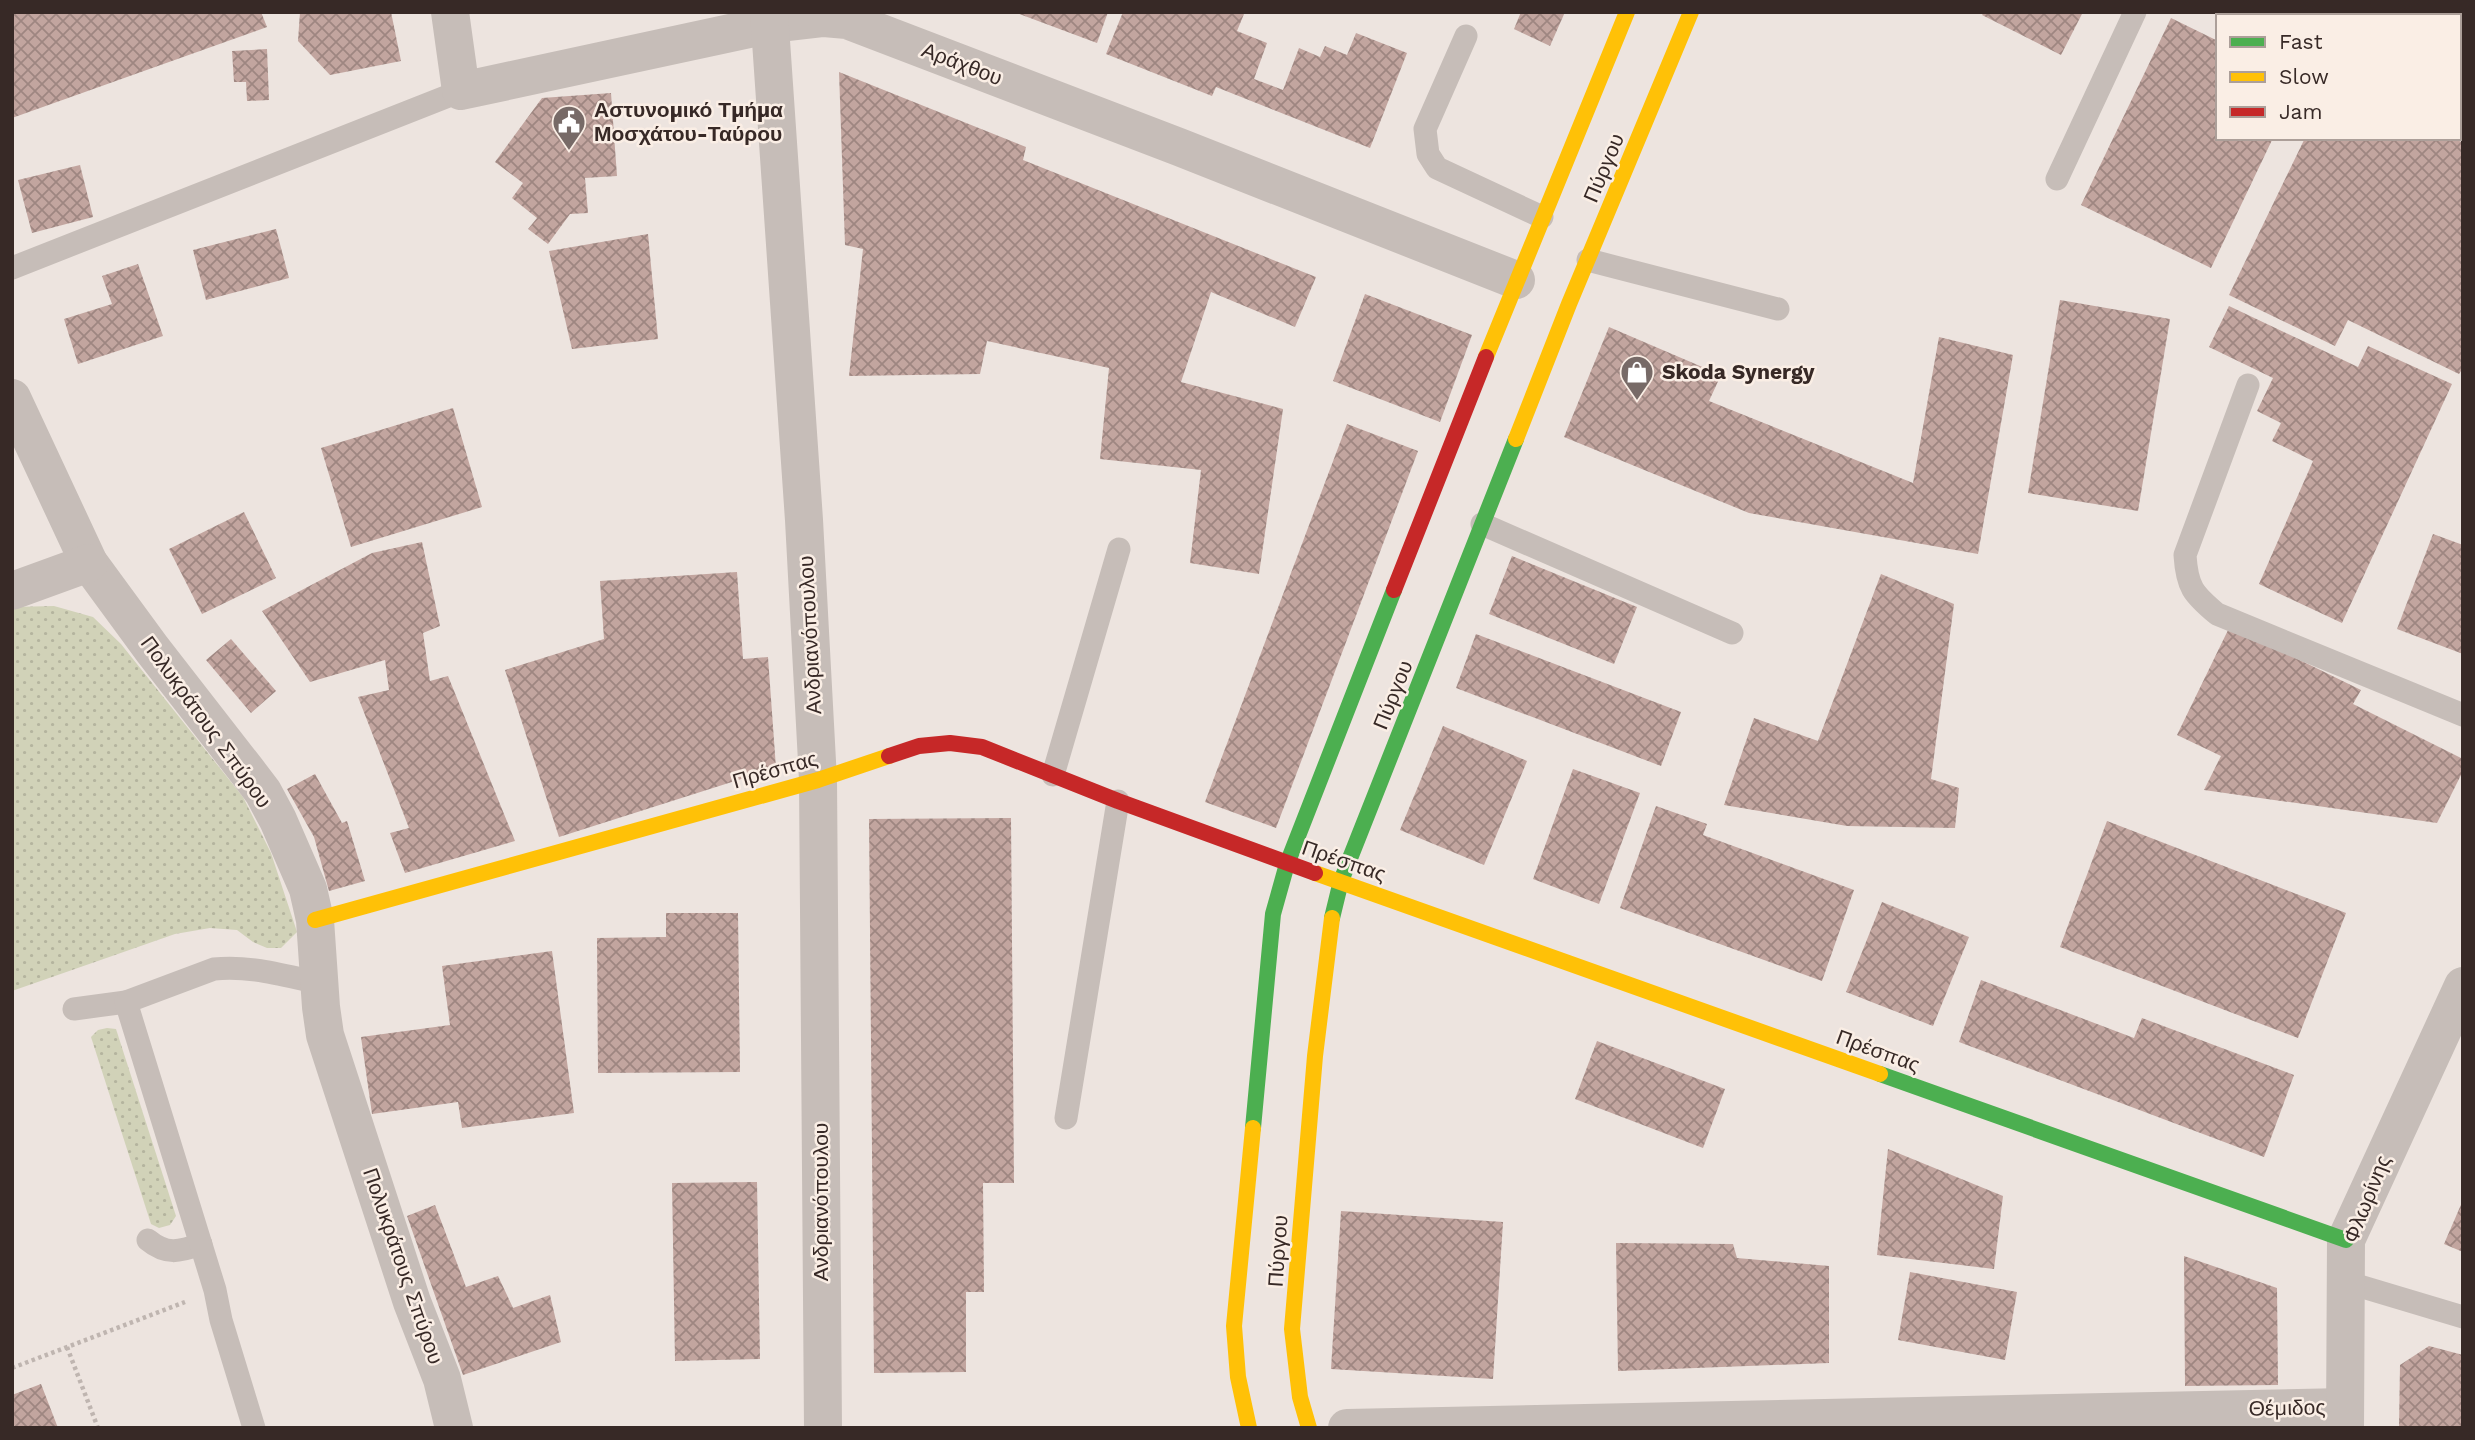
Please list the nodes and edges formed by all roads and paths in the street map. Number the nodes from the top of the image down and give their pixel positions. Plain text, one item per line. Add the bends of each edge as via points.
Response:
1 (450, 12) edge
2 (1627, 12) edge
3 (1691, 12) edge
4 (2134, 12) edge
5 (771, 18) edge
6 (1466, 36) dead end
7 (461, 90) junction
8 (2057, 179) dead end
9 (1542, 217) junction
10 (1588, 260) junction
11 (12, 268) edge
12 (1516, 280) junction
13 (1778, 309) dead end
14 (2248, 385) dead end
15 (12, 398) edge
16 (1482, 524) junction
17 (1118, 549) dead end
18 (89, 563) junction
19 (12, 591) edge
20 (1732, 633) dead end
21 (2463, 715) edge
22 (1052, 775) junction
23 (818, 780) junction
24 (1118, 801) junction
25 (1287, 864) junction
26 (1341, 881) junction
27 (316, 920) junction
28 (320, 982) junction
29 (2463, 986) edge
30 (126, 1002) junction
31 (74, 1009) dead end
32 (1066, 1118) dead end
33 (148, 1240) dead end
34 (2346, 1240) junction
35 (201, 1244) junction
36 (2346, 1282) junction
37 (215, 1290) junction
38 (2463, 1317) edge
39 (67, 1347) junction
40 (12, 1368) edge
41 (2345, 1417) edge
42 (98, 1428) edge
43 (254, 1428) edge
44 (454, 1428) edge
45 (822, 1428) edge
46 (1249, 1428) edge
47 (1310, 1428) edge
48 (1347, 1428) edge

1 - 7 street
2 - 9 street, Πύργου
3 - 10 street, Πύργου
4 - 8 lane
5 - 7 street, Αράχθου
5 - 12 street, Αράχθου via 846,20
5 - 23 street, Ανδριανόπουλου
6 - 9 lane via 1425,129 1428,154 1437,168
7 - 11 lane
9 - 12 street, Πύργου
10 - 13 lane
10 - 16 street, Πύργου
12 - 25 street, Πύργου
14 - 21 lane via 2185,555 2186,578 2198,598 2217,614
15 - 18 street, Πολυκράτους Σπύρου
16 - 20 lane
16 - 26 street, Πύργου
17 - 22 lane
18 - 19 street
18 - 27 street, Πολυκράτους Σπύρου via 262,792 290,845
22 - 23 street, Πρέσπας via 982,747 950,743 919,746
22 - 24 street, Πρέσπας
23 - 27 street, Πρέσπας
23 - 45 street, Ανδριανόπουλου
24 - 25 street, Πρέσπας
24 - 32 lane
25 - 26 street, Πρέσπας
25 - 46 street, Πύργου via 1273,914 1234,1326
26 - 34 street, Πρέσπας
26 - 47 street, Πύργου via 1332,916 1315,1056 1292,1329 1300,1397
27 - 28 street, Πολυκράτους Σπύρου
28 - 30 lane via 253,969 214,969
28 - 44 street, Πολυκράτους Σπύρου via 325,1035 412,1302 442,1379
29 - 34 street, Φλωρίνης
30 - 31 lane
30 - 35 lane
33 - 35 lane via 176,1252
34 - 36 street, Φλωρίνης
35 - 37 lane
36 - 38 lane
36 - 41 street, Φλωρίνης
37 - 39 path
37 - 43 lane
39 - 40 path
39 - 42 path
41 - 48 street, Θέμιδος

